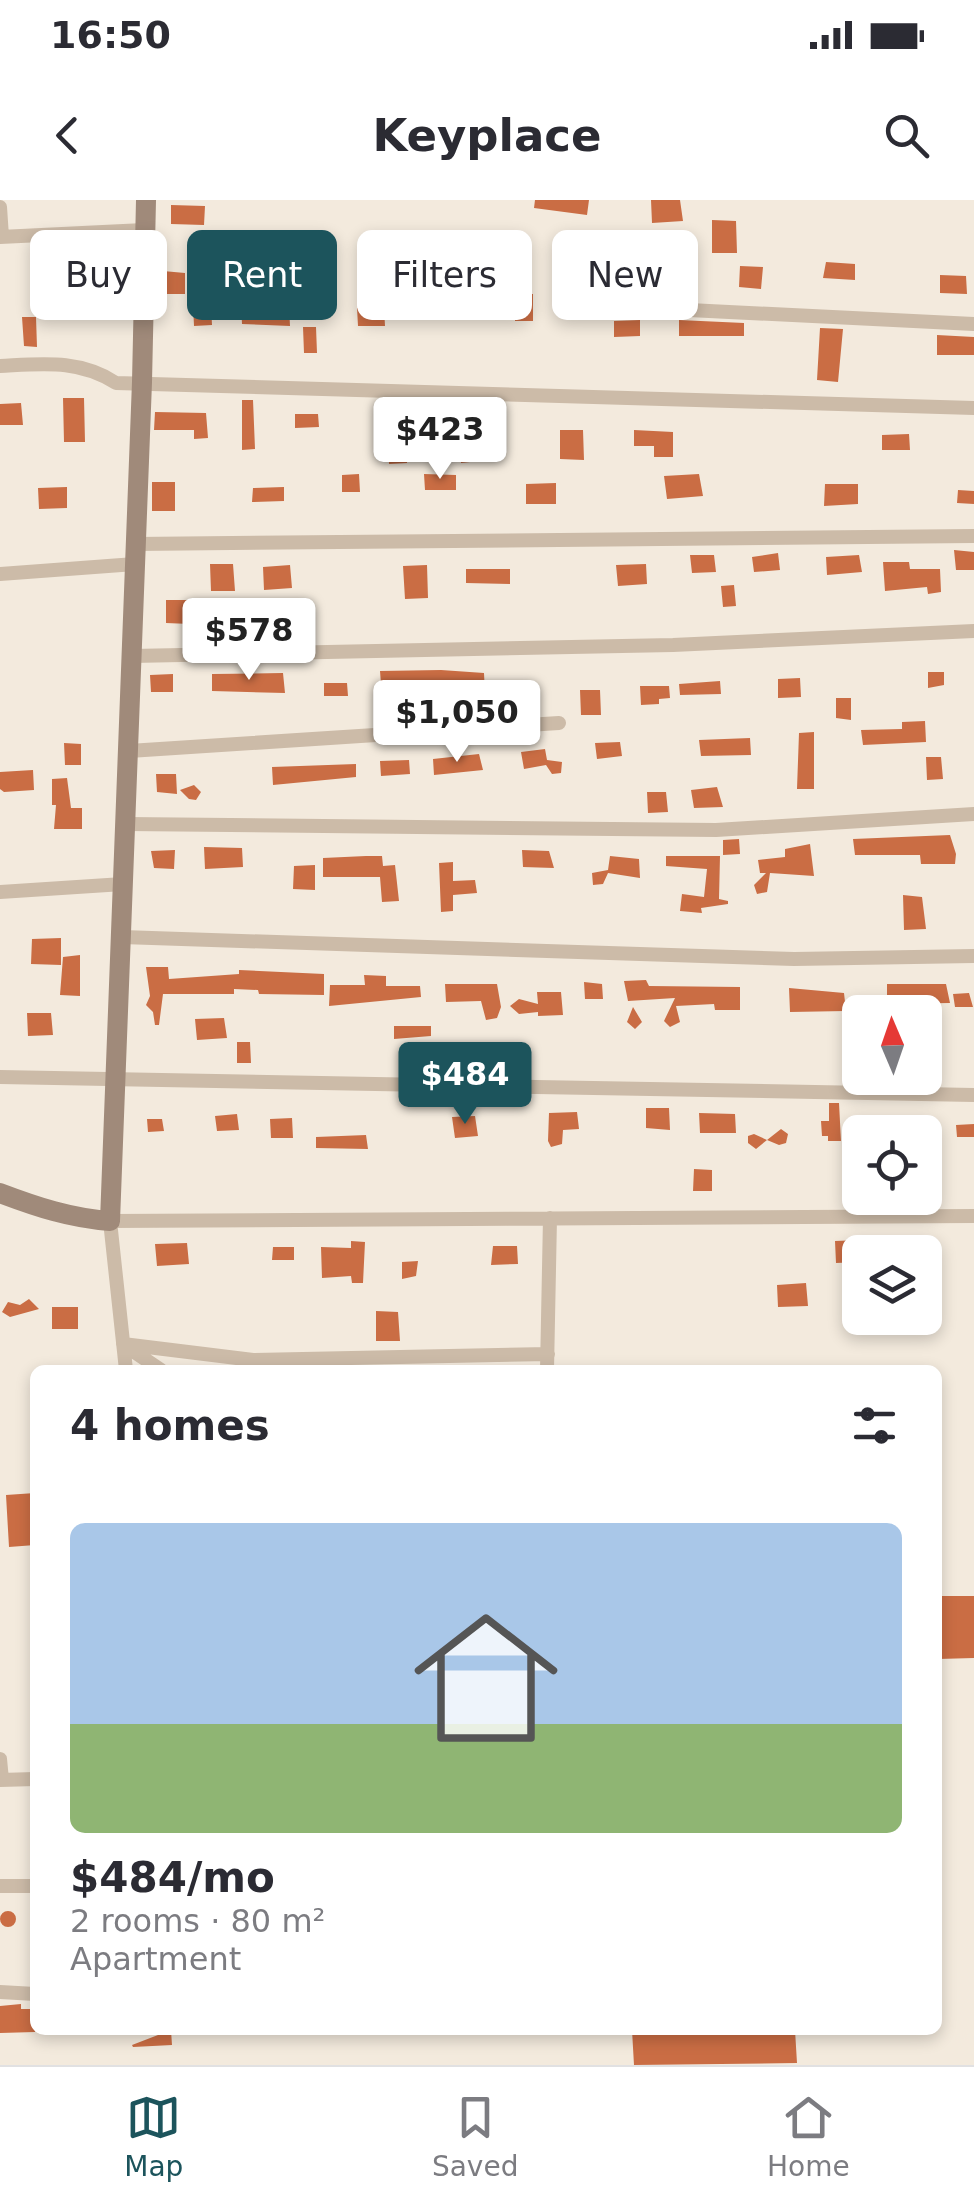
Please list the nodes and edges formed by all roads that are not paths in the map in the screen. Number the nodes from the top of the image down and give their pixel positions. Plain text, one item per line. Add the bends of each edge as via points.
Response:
1 (146, 200) edge
2 (0, 207) edge
3 (144, 230) edge
4 (30, 236) edge
5 (1, 237) edge
6 (698, 310) edge
7 (143, 320) edge
8 (974, 324) edge
9 (0, 366) edge
10 (142, 382) junction
11 (974, 408) edge
12 (974, 536) edge
13 (135, 554) junction
14 (0, 574) edge
15 (974, 630) edge
16 (132, 656) junction
17 (560, 723) dead end
18 (129, 750) junction
19 (974, 814) edge
20 (126, 824) junction
21 (124, 884) junction
22 (0, 892) edge
23 (122, 936) junction
24 (974, 956) edge
25 (0, 1077) edge
26 (116, 1080) junction
27 (974, 1095) edge
28 (0, 1193) edge
29 (974, 1216) edge
30 (550, 1218) junction
31 (110, 1221) junction
32 (122, 1344) junction
33 (548, 1354) junction
34 (125, 1365) edge
35 (153, 1365) edge
36 (547, 1365) edge
37 (0, 1760) edge
38 (1, 1780) edge
39 (30, 1780) edge
40 (0, 1886) edge
41 (30, 1886) edge
42 (0, 1992) edge
43 (30, 1994) edge

1 - 3 main road
2 - 5 street
4 - 5 street
6 - 8 street
7 - 10 main road
9 - 10 street via 85,366 116,383
10 - 11 street
10 - 13 main road
12 - 13 street
13 - 14 street
13 - 16 main road
15 - 16 street via 673,645
16 - 18 main road
17 - 18 street
18 - 20 main road
19 - 20 street via 716,830
20 - 21 main road
21 - 22 street
21 - 23 main road
23 - 24 street via 794,959
23 - 26 main road
25 - 26 street
26 - 27 street
26 - 31 main road
28 - 31 main road via 47,1211
29 - 30 street
30 - 31 street
30 - 33 street
31 - 32 street
32 - 33 street via 254,1360
32 - 34 street
32 - 35 street
33 - 36 street
37 - 38 street
38 - 39 street
40 - 41 street
42 - 43 street

